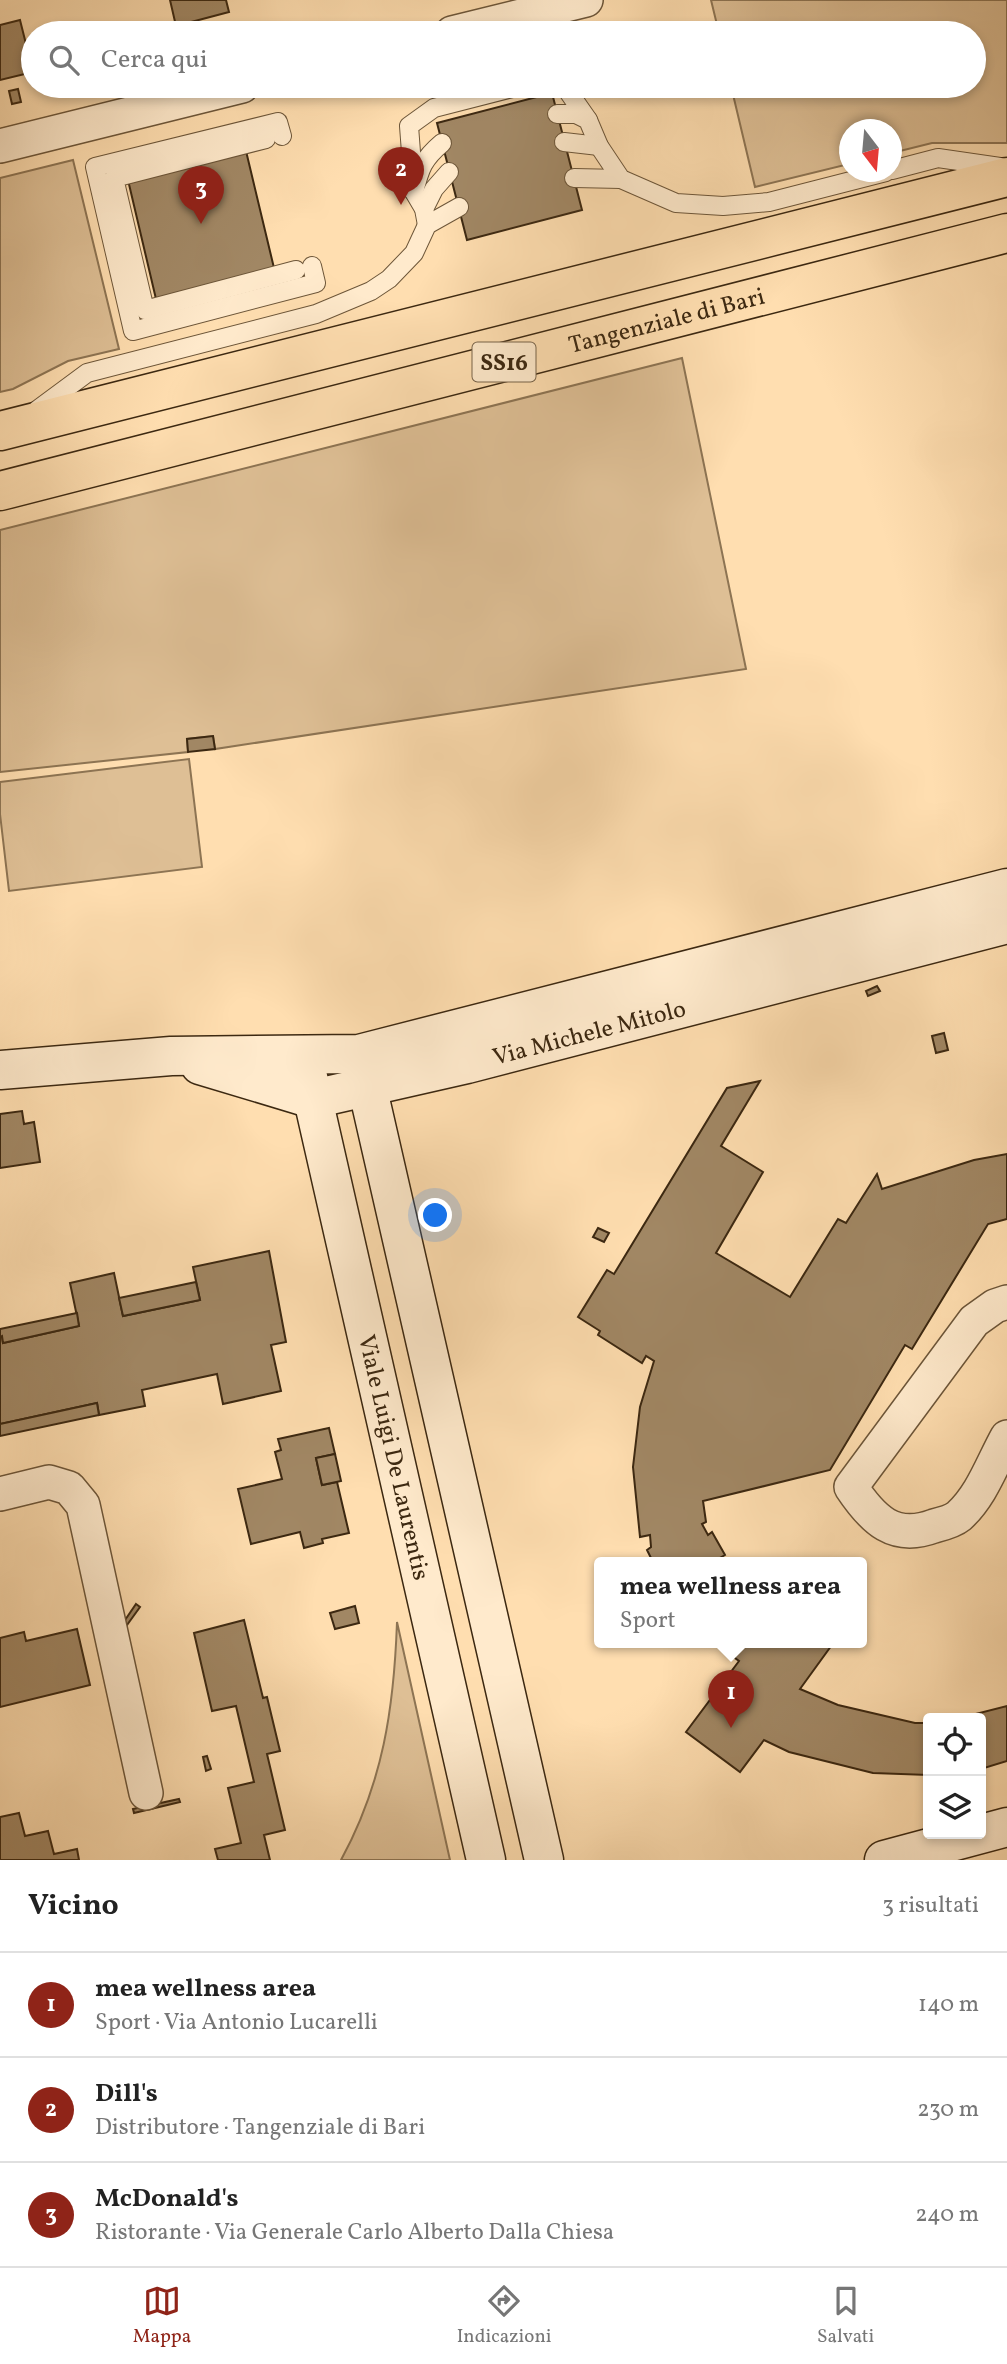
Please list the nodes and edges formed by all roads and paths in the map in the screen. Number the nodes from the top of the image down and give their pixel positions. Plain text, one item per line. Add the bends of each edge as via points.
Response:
1 (586, 0) edge
2 (501, 21) edge
3 (194, 98) edge
4 (473, 98) edge
5 (572, 98) edge
6 (557, 114) dead end
7 (587, 120) junction
8 (274, 138) dead end
9 (564, 142) dead end
10 (442, 143) dead end
11 (0, 146) edge
12 (599, 146) junction
13 (902, 167) edge
14 (1007, 168) edge
15 (450, 172) dead end
16 (1007, 177) edge
17 (573, 178) dead end
18 (621, 179) junction
19 (847, 182) edge
20 (414, 192) junction
21 (459, 207) dead end
22 (425, 217) junction
23 (1007, 233) edge
24 (304, 268) dead end
25 (7, 429) edge
26 (0, 492) edge
27 (1007, 888) edge
28 (1007, 924) edge
29 (303, 1054) junction
30 (171, 1056) junction
31 (0, 1070) edge
32 (363, 1071) junction
33 (313, 1100) junction
34 (1007, 1301) edge
35 (1007, 1437) edge
36 (0, 1494) edge
37 (146, 1793) dead end
38 (1007, 1827) edge
39 (486, 1860) edge
40 (544, 1860) edge
41 (884, 1860) edge

1 - 2 street
3 - 11 street
4 - 20 lane via 434,108 409,126
5 - 7 lane
6 - 7 lane via 576,114
7 - 12 lane
8 - 24 lane via 278,122 95,167 133,331 316,283
9 - 12 lane
10 - 20 lane via 428,155
12 - 18 lane
13 - 14 lane via 938,158
15 - 22 lane via 434,189
16 - 25 highway, SS16
17 - 18 lane
18 - 19 lane via 676,203 723,206 769,202
20 - 22 lane
21 - 22 lane
22 - 25 lane via 414,253 371,291 316,314 87,373
23 - 26 highway, Tangenziale di Bari / SS16
27 - 32 street, Via Michele Mitolo
28 - 32 street, Via Michele Mitolo
29 - 30 street, Via Michele Mitolo
29 - 32 street, Via Michele Mitolo
29 - 33 street, Viale Luigi De Laurentis
30 - 31 street, Via Michele Mitolo
30 - 33 street, Via Michele Mitolo
32 - 33 street, Via Michele Mitolo
32 - 40 street
33 - 39 street, Viale Luigi De Laurentis
34 - 35 street via 974,1321 851,1487 865,1509 893,1530 917,1533 958,1518 982,1487
36 - 37 street via 49,1482 69,1488 83,1505
38 - 41 street

